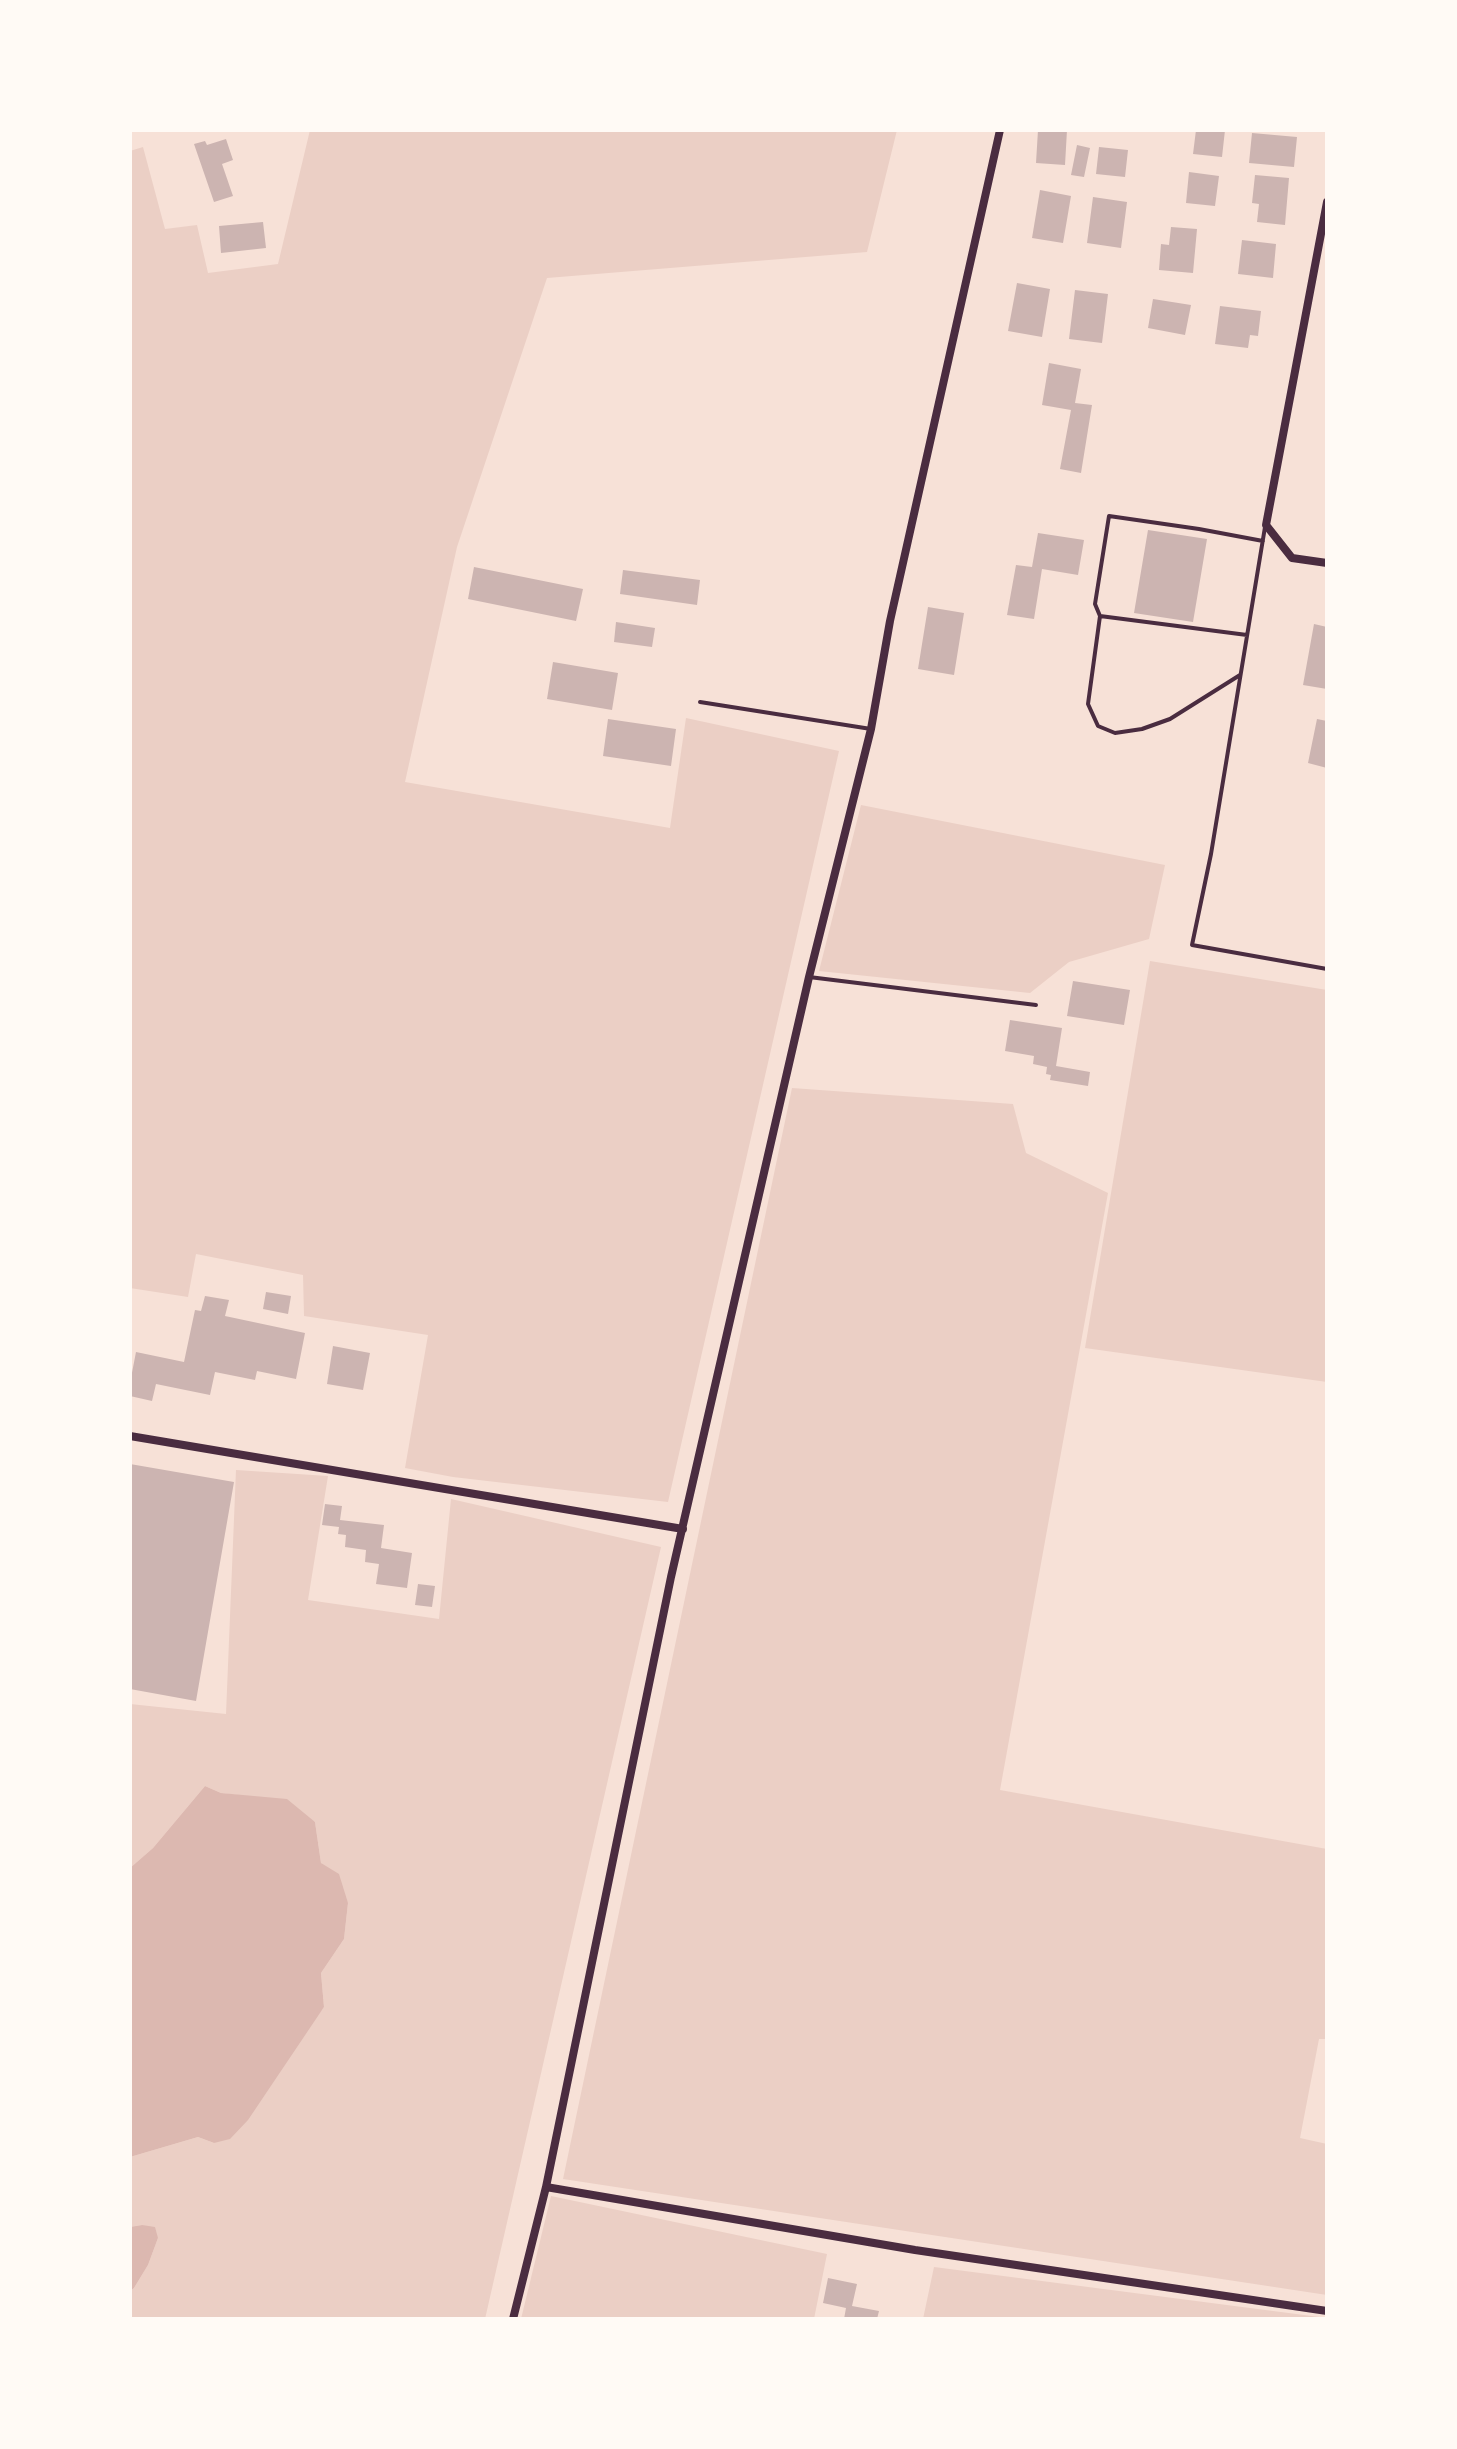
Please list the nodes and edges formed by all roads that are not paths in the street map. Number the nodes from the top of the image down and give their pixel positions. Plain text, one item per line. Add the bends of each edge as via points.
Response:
1 (1000, 130) edge
2 (1327, 202) edge
3 (1266, 525) junction
4 (1263, 541) junction
5 (1327, 563) edge
6 (1100, 616) junction
7 (1247, 635) junction
8 (1240, 675) junction
9 (700, 702) dead end
10 (871, 729) junction
11 (1327, 969) edge
12 (809, 977) junction
13 (1036, 1005) dead end
14 (130, 1436) edge
15 (683, 1529) junction
16 (546, 2187) junction
17 (1327, 2311) edge
18 (513, 2319) edge

1 - 10 street via 890,621
2 - 3 street
3 - 4 lane
3 - 5 street via 1292,558
4 - 6 lane via 1109,516 1095,604
4 - 7 lane
6 - 7 lane
6 - 8 lane via 1088,704 1098,726 1115,733 1170,719
7 - 8 lane
8 - 11 lane via 1192,945
9 - 10 lane
10 - 12 street
12 - 13 lane
12 - 15 street
14 - 15 street
15 - 16 street
16 - 17 street via 915,2250
16 - 18 street

